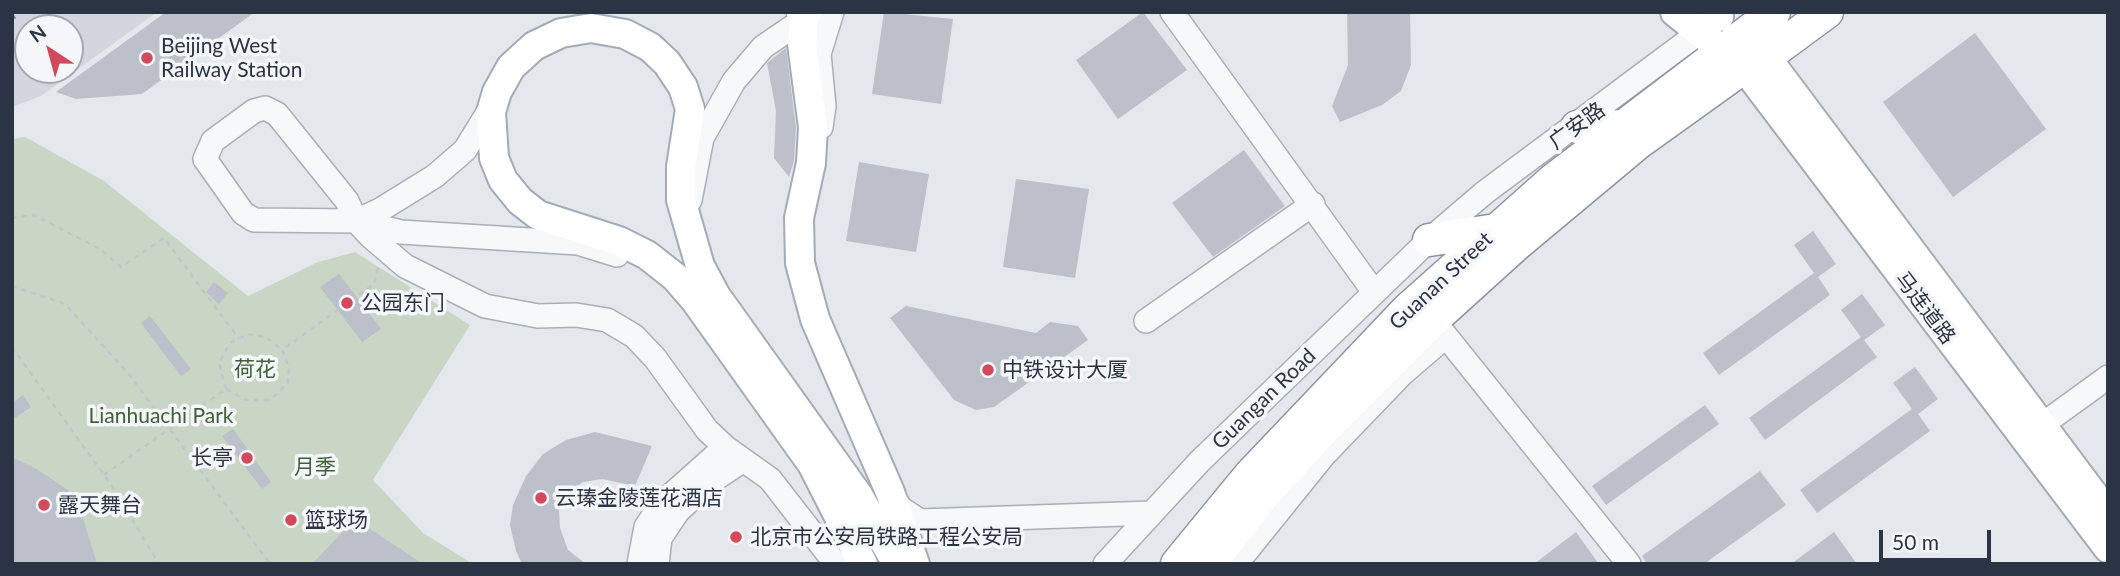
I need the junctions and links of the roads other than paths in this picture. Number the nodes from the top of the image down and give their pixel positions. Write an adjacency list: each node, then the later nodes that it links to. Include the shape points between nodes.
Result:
1 (832, 12): 11 (street, via 819,54 824,106)
2 (1172, 12): 12 (street)
3 (1675, 12): 7 (main road, 马连道路)
4 (1774, 12): 7 (highway)
5 (1827, 12): 7 (highway)
6 (803, 15): 11 (main road, via 802,44 813,127); 15 (street, via 756,55 734,81 702,138 690,198)
7 (1729, 36): 9 (highway, Guanan Street); 10 (street, 广安路); 20 (highway, Guanan Street, via 1600,173); 22 (main road, 马连道路)
8 (494, 101): 13 (street, via 466,150 435,176 380,211); 15 (main road, via 511,67 534,46 561,33 591,28 625,34 650,47 683,87 690,109 681,200); 17 (main road, via 494,158 503,180 520,201 538,215 619,240)
9 (1622, 126): 10 (highway); 14 (highway, Guanan Street)
10 (1577, 127): 16 (street, 广安路, via 1484,193)
11 (811, 163): 24 (main road, via 799,218 800,263 815,318)
12 (1313, 204): 18 (street); 19 (street)
13 (356, 220): 13 (street, via 277,114 265,108 254,111 213,141 205,159 243,213 254,220); 17 (street, via 401,232 578,243); 23 (street, via 405,266 485,306 538,316 607,320 634,336 707,430)
14 (1496, 230): 16 (highway); 35 (highway, Guanan Street, via 1408,310 1298,422)
15 (690, 238): 32 (main road, via 716,296 858,495)
16 (1429, 240): 18 (street, Guangan Road)
17 (675, 277): 31 (main road, via 812,464)
18 (1374, 292): 25 (street, Guangan Road)
19 (1146, 321)
20 (1439, 329): 36 (highway, Guanan Street, via 1320,433); 37 (street, via 1325,455); 38 (street)
21 (2108, 377): 22 (street)
22 (2032, 432): 26 (main road, 马连道路); 27 (main road, 马连道路)
23 (734, 454): 28 (street, via 661,504 646,527); 29 (street, via 678,511 660,538); 30 (street, via 770,479)
24 (890, 492): 25 (street, via 900,508 920,521); 33 (main road)
25 (1152, 513): 34 (street, Guangan Road)
26 (2108, 514)
27 (2108, 548)
28 (639, 564)
29 (657, 564)
30 (836, 564)
31 (863, 564)
32 (897, 564)
33 (915, 564)
34 (1105, 564)
35 (1177, 564)
36 (1209, 564)
37 (1236, 564)
38 (1629, 564)

